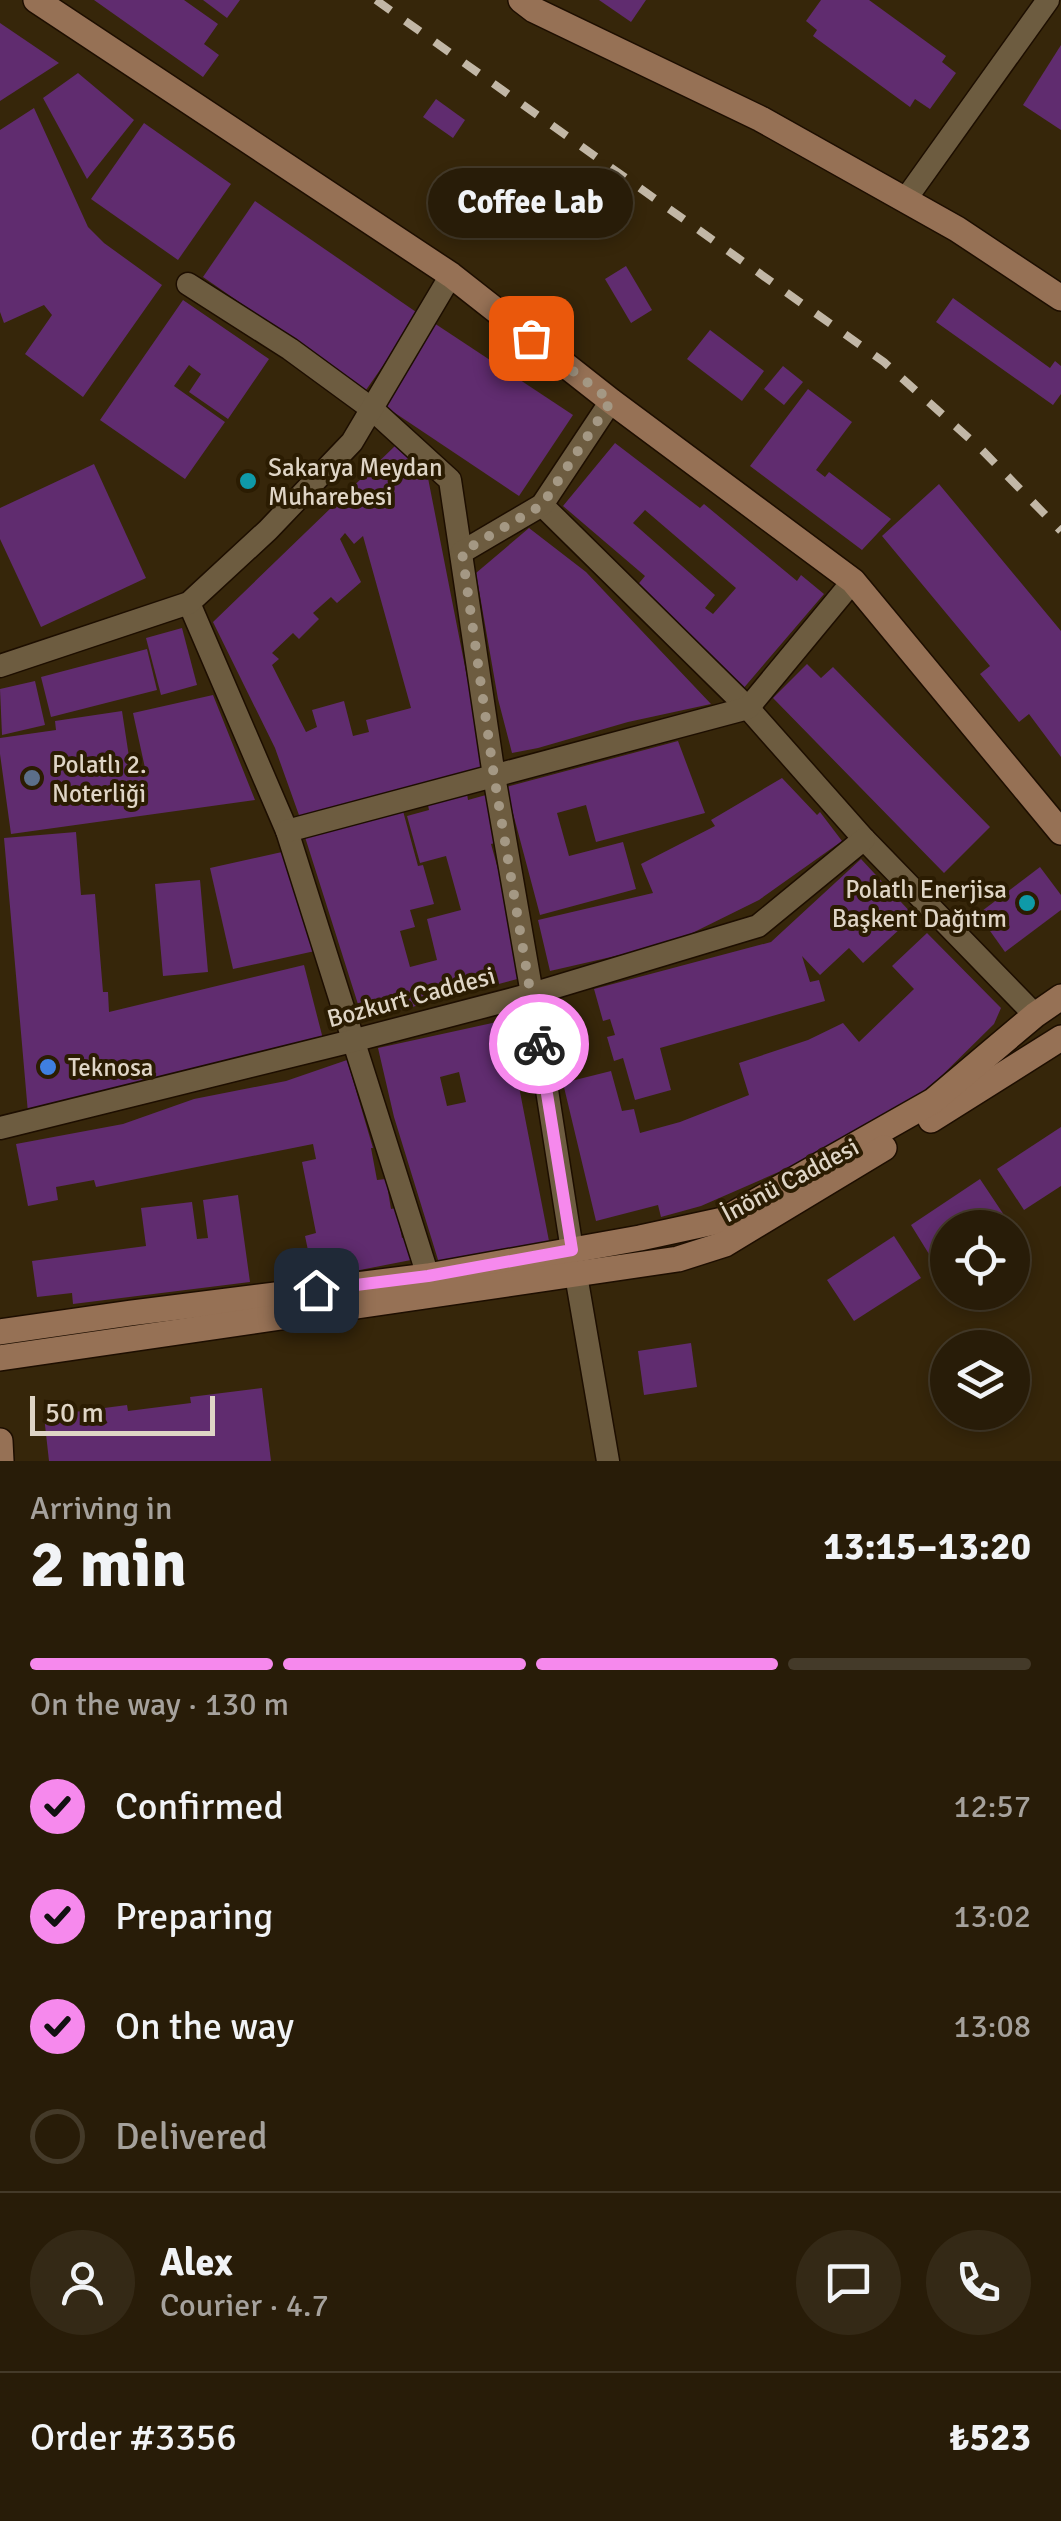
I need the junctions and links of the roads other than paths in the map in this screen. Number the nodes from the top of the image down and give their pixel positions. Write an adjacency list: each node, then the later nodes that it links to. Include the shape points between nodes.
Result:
1 (36, 0): 5 (main road)
2 (1048, 0): 4 (street)
3 (532, 4): 4 (main road, via 762,119)
4 (905, 200): 7 (main road)
5 (450, 275): 8 (main road); 9 (street)
6 (188, 284): 9 (street)
7 (1061, 298)
8 (611, 401): 10 (street); 12 (main road)
9 (372, 409): 11 (street, via 450,480); 13 (street, via 352,442)
10 (542, 505): 11 (street); 15 (street)
11 (462, 552): 16 (street)
12 (853, 582): 15 (street); 18 (main road)
13 (189, 603): 14 (street); 17 (street)
14 (0, 666)
15 (748, 708): 16 (street); 19 (street)
16 (494, 776): 17 (street); 20 (street)
17 (286, 831): 24 (street)
18 (1061, 832)
19 (864, 839): 20 (street, Bozkurt Caddesi, via 758,926); 22 (street)
20 (532, 994): 24 (street, Bozkurt Caddesi); 26 (street)
21 (1061, 997): 22 (main road, İnönü Caddesi)
22 (1034, 1015): 26 (main road, İnönü Caddesi, via 933,1101 724,1220)
23 (1061, 1038): 26 (main road, İnönü Caddesi, via 724,1244 678,1259)
24 (352, 1041): 25 (street, Bozkurt Caddesi); 27 (street)
25 (0, 1128)
26 (574, 1262): 27 (main road, İnönü Caddesi); 29 (main road, İnönü Caddesi); 32 (street)
27 (428, 1276): 28 (main road, İnönü Caddesi)
28 (0, 1332)
29 (0, 1358)
30 (0, 1441): 31 (main road)
31 (2, 1461)
32 (608, 1461)

